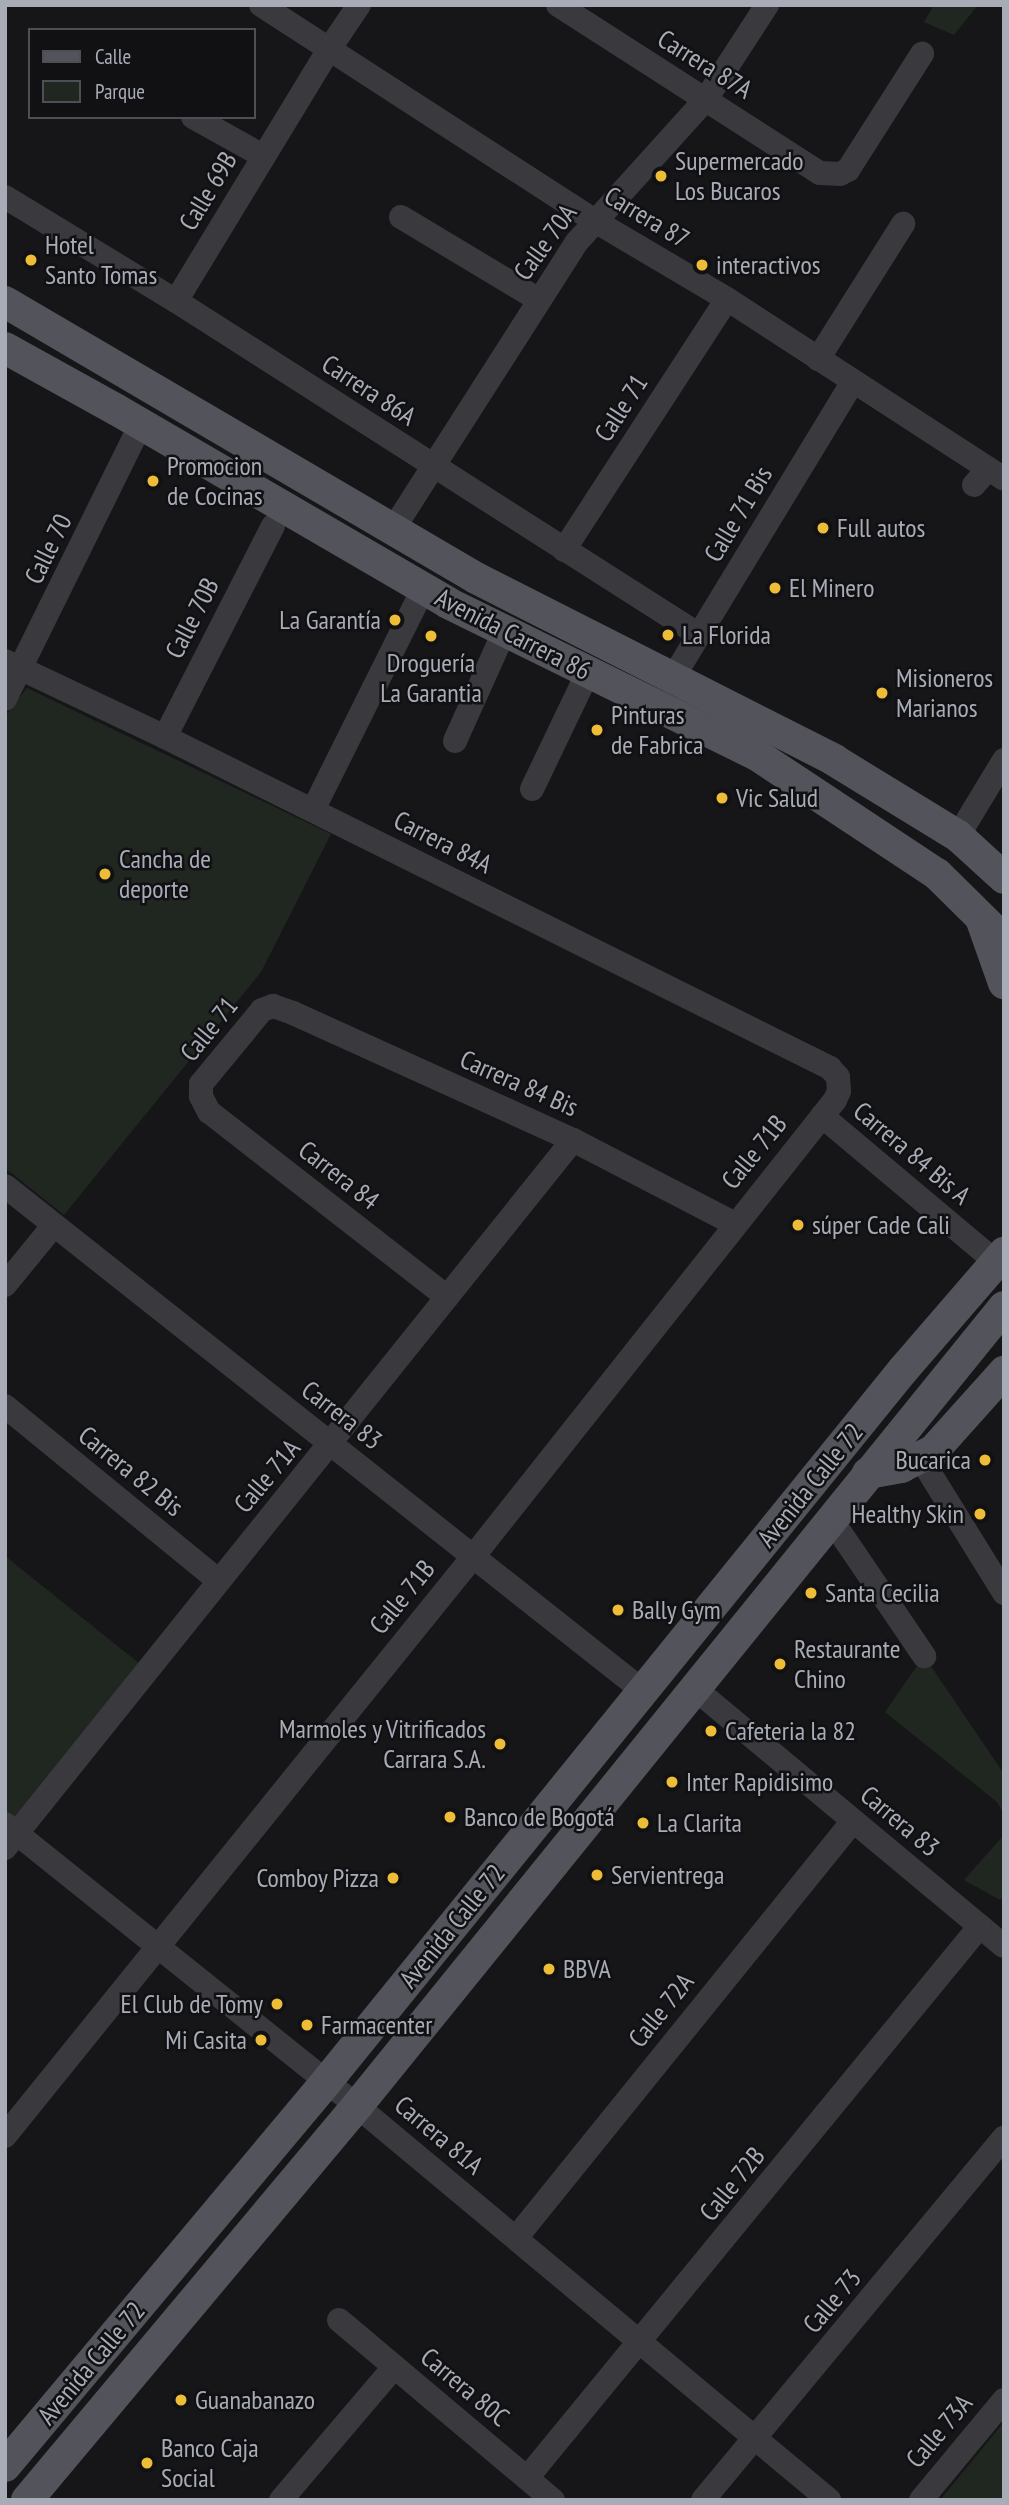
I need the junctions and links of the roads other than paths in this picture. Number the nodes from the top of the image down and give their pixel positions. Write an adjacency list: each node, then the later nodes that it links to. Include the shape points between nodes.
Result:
1 (261, 5): 5 (street, Carrera 87)
2 (359, 5): 5 (street, Calle 69B)
3 (767, 5): 7 (street, Calle 70A)
4 (562, 6): 7 (street, Carrera 87A)
5 (330, 48): 9 (street, Calle 69B); 12 (street, Carrera 87)
6 (922, 54): 7 (street, Carrera 87A, via 848,170 840,174 820,173)
7 (706, 99): 12 (street, Calle 70A)
8 (197, 119): 9 (street)
9 (263, 156): 17 (street, Calle 69B)
10 (5, 197): 17 (street, Carrera 86A)
11 (401, 217): 15 (street)
12 (595, 221): 14 (street, Carrera 87); 15 (street, Calle 70A)
13 (903, 224): 19 (street)
14 (727, 299): 19 (street, Carrera 87); 26 (street, Calle 71)
15 (539, 300): 22 (street, Calle 70A)
16 (5, 302): 25 (main road, Avenida Carrera 86)
17 (176, 302): 22 (street, Carrera 86A)
18 (5, 348): 21 (main road, Avenida Carrera 86)
19 (818, 359): 20 (street, Carrera 87)
20 (853, 382): 23 (street, Carrera 87); 29 (street, Calle 71 Bis)
21 (141, 424): 27 (main road, Avenida Carrera 86); 30 (street, Calle 70)
22 (433, 466): 25 (street, Calle 70A); 26 (street, Carrera 86A)
23 (989, 478)
24 (272, 526): 34 (street, Calle 70B)
25 (392, 531): 32 (main road, Avenida Carrera 86)
26 (565, 550): 29 (street, Carrera 86A)
27 (423, 589): 28 (main road, Avenida Carrera 86); 38 (street)
28 (504, 632): 31 (main road, Avenida Carrera 86); 35 (street)
29 (699, 635): 32 (street, Calle 71 Bis)
30 (14, 664): 33 (street, Calle 70); 34 (street, Carrera 84A)
31 (588, 673): 37 (street); 42 (main road, Avenida Carrera 86, via 757,755 937,874)
32 (674, 677): 39 (main road, Avenida Carrera 86, via 834,760)
33 (5, 699)
34 (165, 737): 38 (street, Carrera 84A)
35 (455, 741)
36 (1004, 760): 39 (street)
37 (532, 789)
38 (313, 810): 46 (street, Carrera 84A, via 830,1068 838,1077)
39 (958, 836): 40 (main road); 41 (main road, Avenida Carrera 86)
40 (1004, 849)
41 (1004, 878)
42 (979, 913): 43 (main road, Avenida Carrera 86); 44 (main road)
43 (1004, 940)
44 (1004, 983)
45 (274, 1006): 47 (street, Calle 71, via 261,1010 201,1084); 49 (street, Carrera 84 Bis)
46 (839, 1090): 48 (street, Calle 71B)
47 (201, 1096): 55 (street, Carrera 84, via 209,1112)
48 (822, 1116): 51 (street, Calle 71B); 53 (street, Carrera 84 Bis A)
49 (573, 1140): 51 (street, Carrera 84 Bis); 55 (street, Calle 71A)
50 (5, 1186): 52 (street, Carrera 83)
51 (735, 1224): 63 (street, Calle 71B)
52 (54, 1225): 54 (street); 59 (street, Carrera 83)
53 (1000, 1258): 68 (main road, Avenida Calle 72, via 903,1370)
54 (5, 1285)
55 (447, 1297): 59 (street, Calle 71A)
56 (1004, 1307): 61 (main road, Avenida Calle 72)
57 (1004, 1372): 60 (main road, via 945,1440)
58 (5, 1406): 64 (street, Carrera 82 Bis)
59 (332, 1444): 63 (street, Carrera 83); 64 (street, Calle 71A)
60 (921, 1459): 61 (main road); 65 (street)
61 (868, 1473): 62 (main road, Avenida Calle 72)
62 (831, 1519): 66 (street); 67 (main road, Avenida Calle 72)
63 (472, 1558): 68 (street, Carrera 83); 73 (street, Calle 71B)
64 (219, 1581): 70 (street, Calle 71A)
65 (1004, 1592)
66 (924, 1656)
67 (694, 1688): 69 (street, Carrera 83); 75 (main road, Avenida Calle 72)
68 (643, 1691): 74 (main road, Avenida Calle 72)
69 (853, 1821): 71 (street, Carrera 83); 78 (street, Calle 72A)
70 (9, 1835): 73 (street, Carrera 81A)
71 (981, 1926): 72 (street, Carrera 83); 80 (street, Calle 72B)
72 (1004, 1946)
73 (157, 1948): 74 (street, Carrera 81A); 76 (street, Calle 71B)
74 (327, 2081): 75 (street, Carrera 81A); 84 (main road, Avenida Calle 72)
75 (357, 2106): 78 (street, Carrera 81A); 86 (main road, Avenida Calle 72)
76 (5, 2136)
77 (1004, 2138): 83 (street, Calle 73)
78 (516, 2238): 80 (street, Carrera 81A)
79 (339, 2320): 81 (street, Carrera 80C)
80 (641, 2343): 83 (street, Carrera 81A); 85 (street, Calle 72B)
81 (394, 2367): 85 (street, Carrera 80C); 87 (street)
82 (1004, 2400): 91 (street, Calle 73A)
83 (755, 2438): 89 (street, Calle 73); 90 (street, Carrera 81A)
84 (5, 2466)
85 (527, 2478): 88 (street, Carrera 80C)
86 (27, 2500)
87 (281, 2500)
88 (553, 2500)
89 (703, 2500)
90 (829, 2500)
91 (921, 2500)

